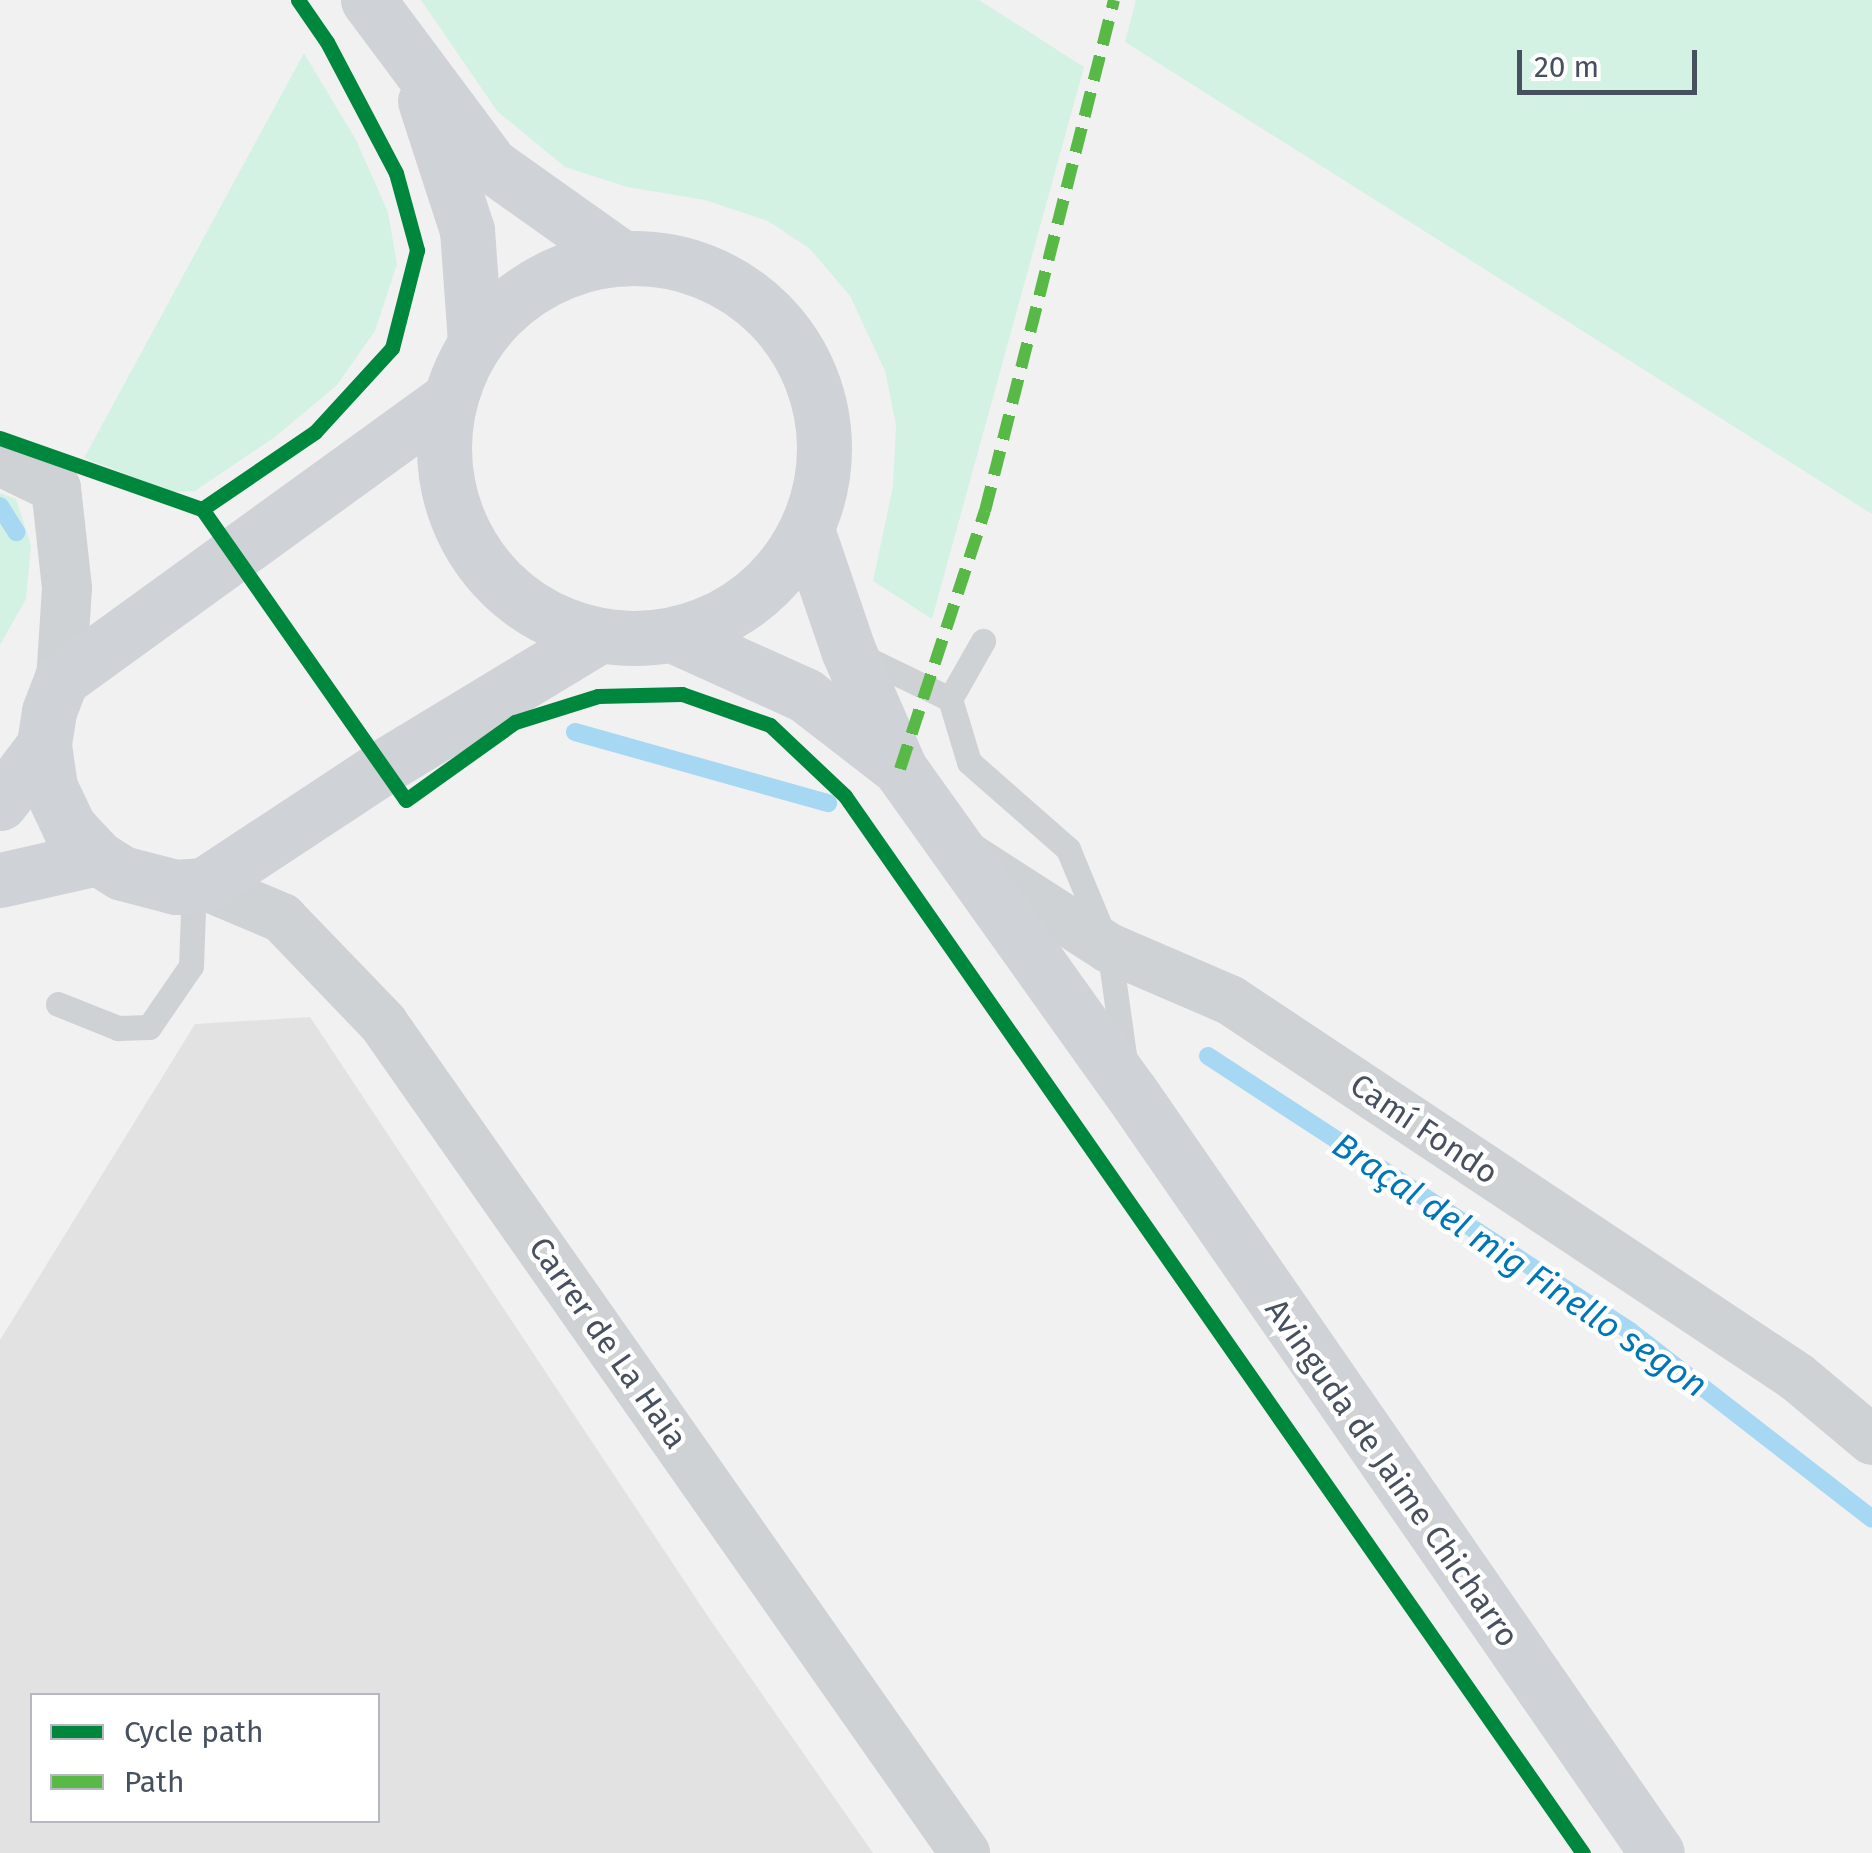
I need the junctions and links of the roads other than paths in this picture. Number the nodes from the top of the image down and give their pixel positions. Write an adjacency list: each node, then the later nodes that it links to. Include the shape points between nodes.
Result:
1 (368, 0): 2 (street)
2 (414, 65): 3 (street, via 491,165); 4 (street, via 467,230)
3 (622, 258): 4 (street, via 539,282); 7 (street, via 666,260 708,272 780,324 820,400 826,444)
4 (475, 342): 5 (street)
5 (450, 398): 8 (street, via 443,442 460,530 517,600); 12 (street)
6 (0, 460): 12 (street, via 56,488 67,588)
7 (807, 530): 9 (street, via 784,568 752,598 714,622); 11 (street)
8 (599, 636): 9 (street); 20 (street)
9 (672, 636): 15 (street, via 804,695)
10 (982, 641): 13 (lane)
11 (848, 650): 13 (lane); 15 (street)
12 (61, 680): 14 (street)
13 (950, 699): 21 (lane, via 970,762 1068,849)
14 (44, 744): 16 (street); 18 (street, via 50,787 69,827)
15 (900, 769): 17 (street, Avinguda de Jaime Chicharro)
16 (0, 803)
17 (957, 850): 21 (street, Camí Fondo); 23 (street, Avinguda de Jaime Chicharro)
18 (98, 858): 19 (street); 20 (street, via 148,882)
19 (0, 880)
20 (199, 886): 22 (lane, via 192,966 149,1027 118,1028); 25 (street, Carrer de La Haia, via 282,918 383,1023)
21 (1109, 948): 23 (lane); 24 (street, Camí Fondo, via 1230,1000 1798,1377)
22 (58, 1004)
23 (1130, 1091): 26 (street, Avinguda de Jaime Chicharro)
24 (1872, 1440)
25 (964, 1853)
26 (1657, 1853)

